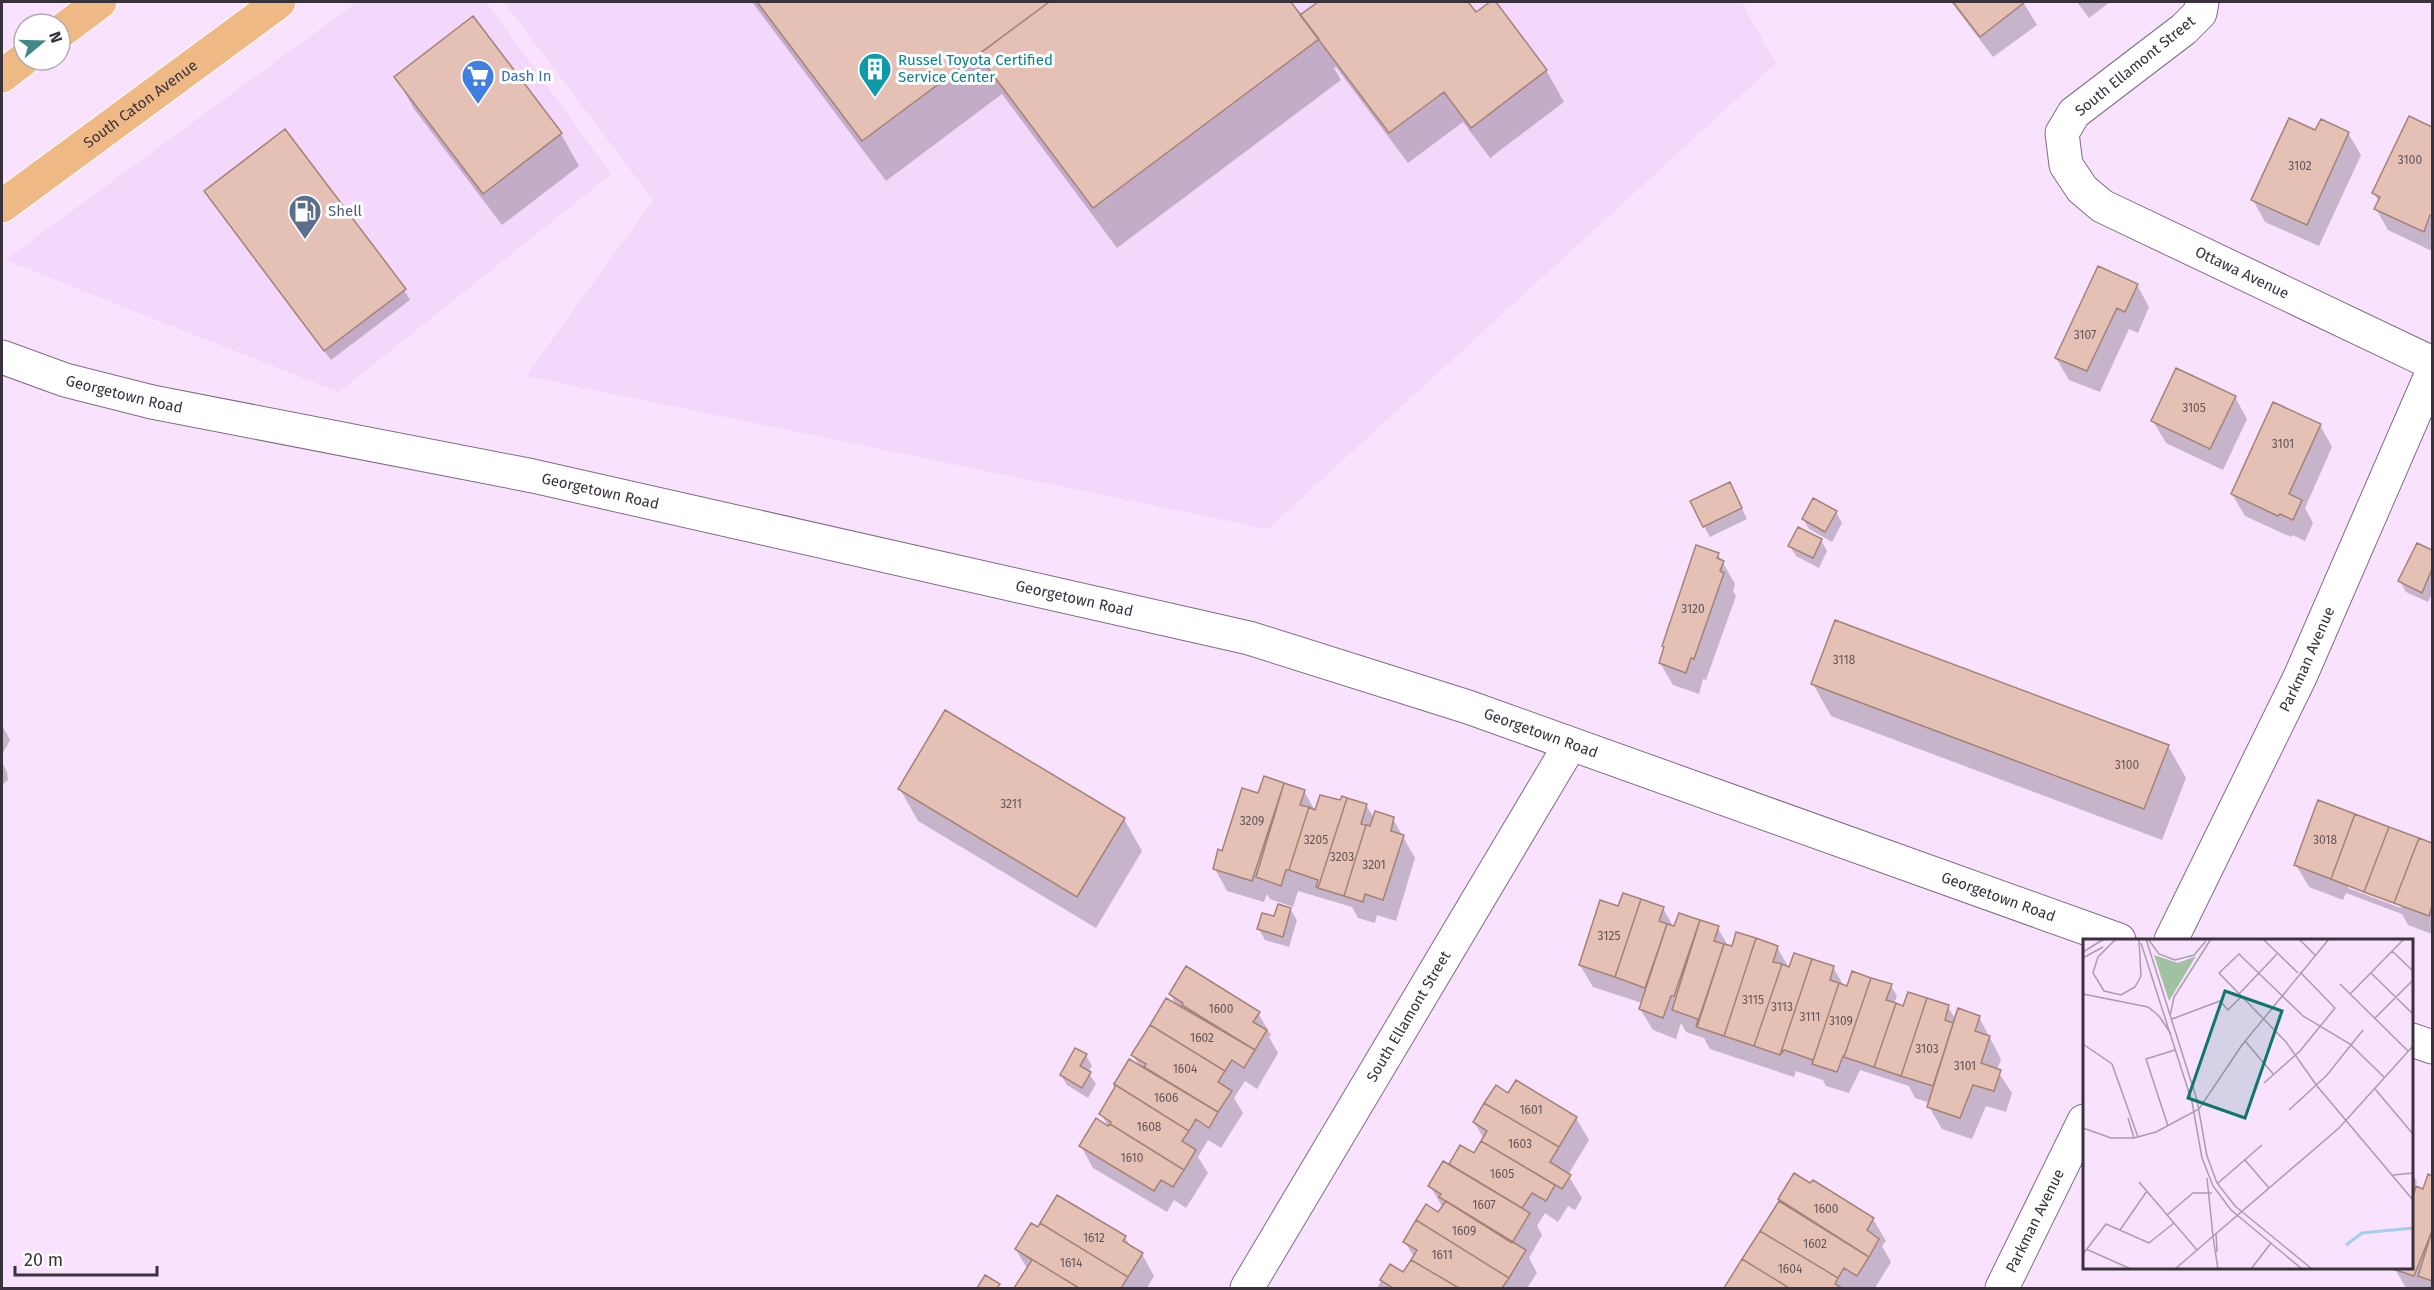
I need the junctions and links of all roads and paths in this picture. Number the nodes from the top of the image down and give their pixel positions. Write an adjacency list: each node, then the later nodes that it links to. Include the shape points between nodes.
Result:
1 (100, 2): 4 (main road)
2 (279, 2): 6 (main road, South Caton Avenue)
3 (2202, 2): 5 (street, South Ellamont Street, via 2200,13 2184,29 2074,113 2062,133)
4 (72, 23)
5 (2067, 165): 8 (street, Ottawa Avenue, via 2082,189 2102,206)
6 (2, 206)
7 (2, 357): 10 (street, Georgetown Road, via 65,380 152,402 533,476 1248,638 1468,707)
8 (2433, 363)
9 (2433, 373): 12 (street, Parkman Avenue, via 2300,677)
10 (1570, 745): 11 (street, Georgetown Road); 16 (street, South Ellamont Street)
11 (2116, 939)
12 (2171, 939)
13 (2413, 1040): 14 (street)
14 (2433, 1047)
15 (2083, 1125): 17 (street, Parkman Avenue)
16 (1247, 1288)
17 (2002, 1288)

